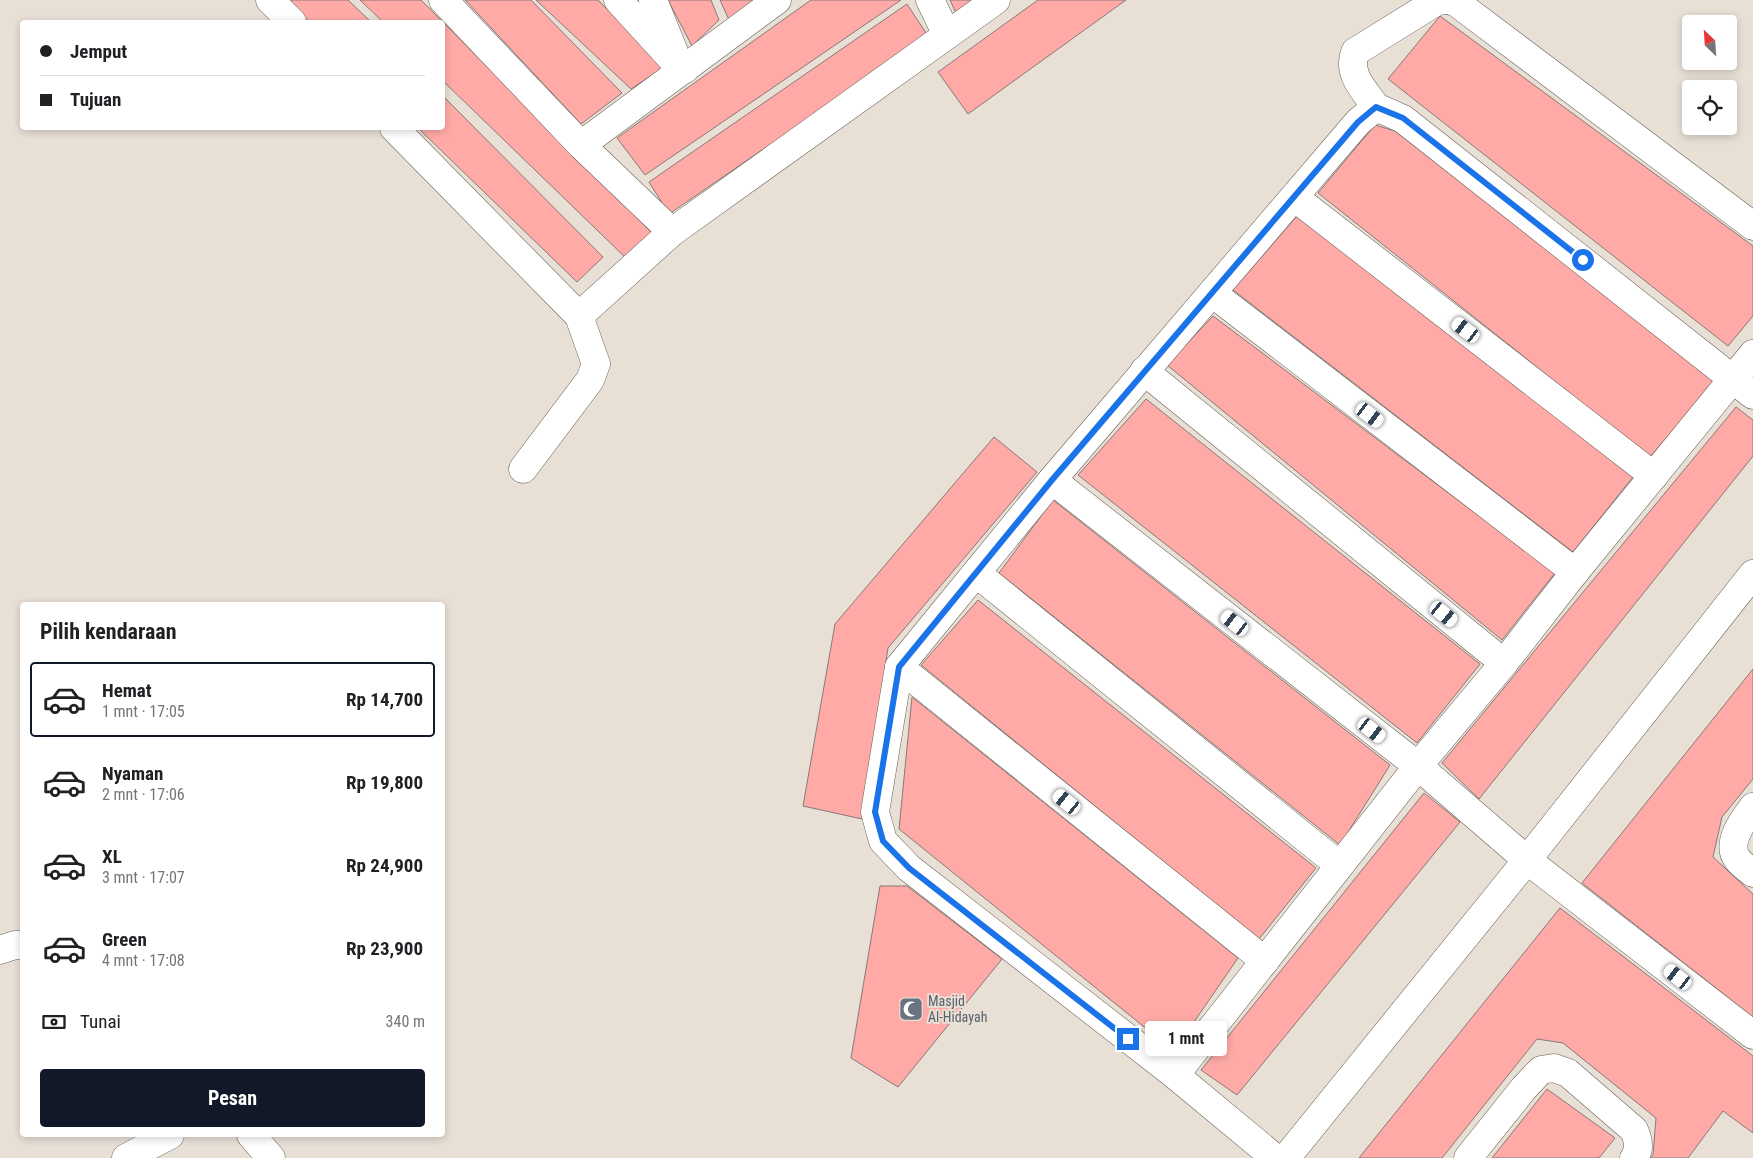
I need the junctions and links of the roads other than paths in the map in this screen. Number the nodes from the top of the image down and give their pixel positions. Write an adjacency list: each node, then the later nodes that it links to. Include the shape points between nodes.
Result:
1 (270, 0): 9 (street)
2 (443, 0): 14 (street)
3 (618, 0): 11 (street)
4 (653, 0): 11 (street)
5 (777, 0): 11 (street)
6 (930, 0): 10 (street)
7 (996, 0): 10 (street)
8 (1447, 0): 12 (street, via 1437,1 1355,52 1354,71); 16 (street, via 1457,3)
9 (290, 20)
10 (947, 35): 17 (street)
11 (683, 69): 14 (street)
12 (1376, 107): 15 (street, via 1358,122); 22 (street, via 1403,118)
13 (396, 130): 19 (street)
14 (582, 145): 17 (street)
15 (1294, 197): 18 (street); 24 (street)
16 (1753, 226)
17 (672, 232): 19 (street)
18 (1212, 294): 21 (street); 26 (street)
19 (579, 316): 23 (street, via 596,364 590,380)
20 (1753, 354): 22 (street)
21 (1144, 371): 25 (street); 29 (street)
22 (1743, 387): 24 (street)
23 (523, 470)
24 (1654, 476): 26 (street)
25 (1052, 480): 27 (street); 31 (street)
26 (1575, 572): 29 (street)
27 (976, 573): 30 (street); 34 (street)
28 (1753, 574): 33 (street)
29 (1504, 663): 31 (street)
30 (899, 667): 38 (street); 40 (street, via 875,812 883,841 909,868)
31 (1418, 766): 33 (street); 34 (street)
32 (1753, 807): 35 (street, via 1733,843 1737,859)
33 (1527, 860): 39 (street); 46 (street)
34 (1339, 865): 38 (street)
35 (1753, 873)
36 (20, 946): 37 (street)
37 (0, 950)
38 (1265, 960): 40 (street)
39 (1753, 1035)
40 (1175, 1075): 45 (street)
41 (166, 1137): 43 (street)
42 (253, 1137): 44 (street)
43 (126, 1158)
44 (271, 1158)
45 (1275, 1158)
46 (1286, 1158)
47 (1468, 1158): 48 (street, via 1541,1070 1554,1068 1568,1073 1634,1130 1639,1140 1638,1154)
48 (1634, 1158)

